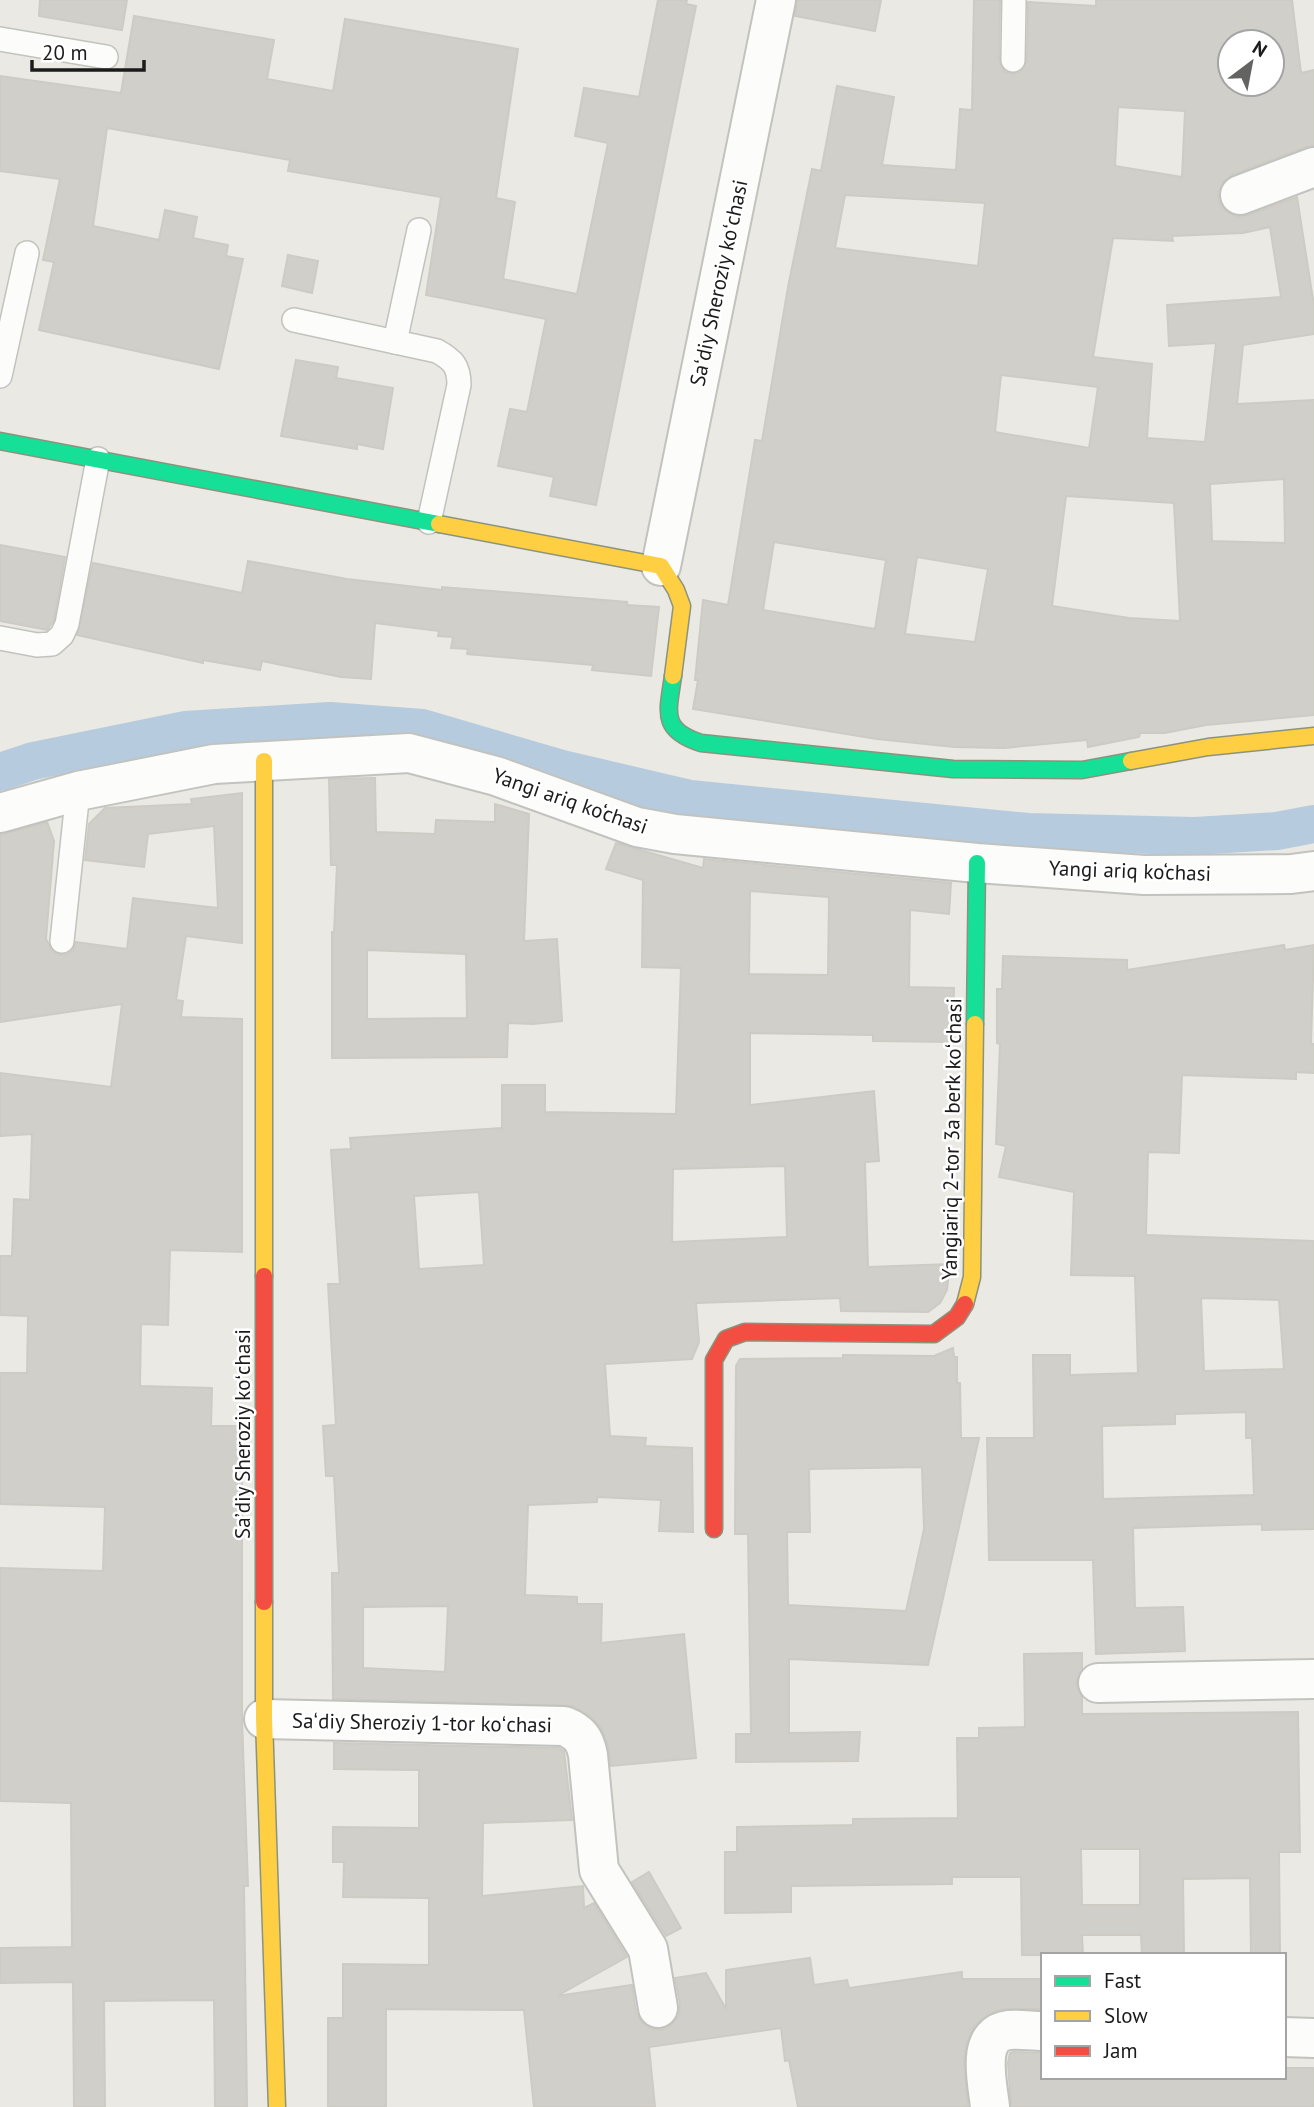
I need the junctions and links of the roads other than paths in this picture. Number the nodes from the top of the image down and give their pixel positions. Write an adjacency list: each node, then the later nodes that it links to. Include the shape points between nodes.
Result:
1 (776, 0): 16 (street, Saʻdiy Sheroziy koʻchasi)
2 (1014, 0): 5 (lane)
3 (0, 39): 4 (lane)
4 (106, 57)
5 (1013, 60)
6 (1314, 167): 7 (street)
7 (1240, 195)
8 (419, 230): 11 (lane)
9 (27, 253): 12 (lane)
10 (294, 320): 11 (lane)
11 (395, 342): 15 (lane, via 437,351 459,371)
12 (0, 376)
13 (0, 441): 14 (street)
14 (98, 459): 15 (street); 17 (lane, via 62,635 52,644 37,645)
15 (429, 522): 16 (street)
16 (661, 566): 18 (street, via 682,606 670,723 682,737 701,743 953,769 1082,770 1208,747)
17 (0, 638)
18 (1314, 736)
19 (264, 761): 20 (street, Yangi ariq ko‘chasi, via 214,764); 22 (street, Yangi ariq ko‘chasi, via 409,753 496,776 637,827); 28 (street, Saʼdiy Sheroziy koʻchasi)
20 (78, 791): 21 (street, Yangi ariq ko‘chasi); 24 (lane)
21 (0, 813)
22 (977, 863): 23 (street, Yangi ariq ko‘chasi, via 1144,875); 25 (street, Yangiariq 2-tor 3a berk koʻchasi, via 972,1277 968,1300 952,1324 934,1334 745,1332 726,1339 714,1360)
23 (1314, 871)
24 (62, 942)
25 (714, 1529)
26 (1314, 1679): 27 (street)
27 (1098, 1682)
28 (264, 1720): 29 (street, Saʻdiy Sheroziy 1-tor koʻchasi, via 564,1726 576,1731 586,1742 599,1870 648,1949); 33 (street, Saʼdiy Sheroziy koʻchasi)
29 (658, 2008)
30 (1041, 2031): 34 (street, via 1006,2030 994,2036 985,2060)
31 (1286, 2037): 32 (street)
32 (1314, 2038)
33 (277, 2107)
34 (990, 2107)

